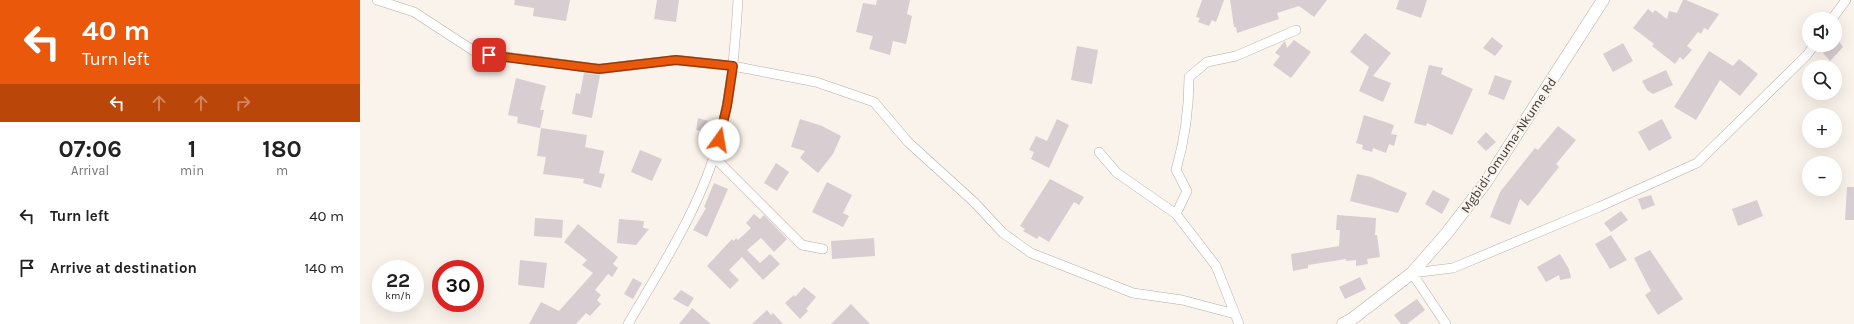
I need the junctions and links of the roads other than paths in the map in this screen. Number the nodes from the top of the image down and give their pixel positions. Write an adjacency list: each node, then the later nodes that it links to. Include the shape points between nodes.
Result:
1 (377, 0): 8 (street, via 414,12 476,53 599,69 676,60)
2 (738, 0): 8 (street)
3 (1603, 0): 13 (street, Mgbidi-Omuma-Nkume Rd, via 1486,182)
4 (1846, 0): 5 (street)
5 (1837, 12)
6 (1296, 30): 11 (street, via 1236,56 1207,62 1189,77 1184,141 1176,170 1187,191)
7 (1809, 52): 13 (street, via 1697,163 1453,268)
8 (733, 66): 10 (street, via 727,106); 14 (street, via 816,82 874,102 908,142 974,202 1003,233 1031,253 1133,293 1182,300)
9 (1099, 152): 11 (street, via 1117,173)
10 (713, 156): 12 (street, via 802,245); 15 (street, via 698,196 665,263)
11 (1176, 214): 14 (street, via 1216,266)
12 (823, 249)
13 (1412, 273): 17 (street, Mgbidi-Omuma-Nkume Rd); 18 (street)
14 (1236, 314): 16 (street)
15 (628, 324)
16 (1239, 324)
17 (1343, 324)
18 (1446, 324)

